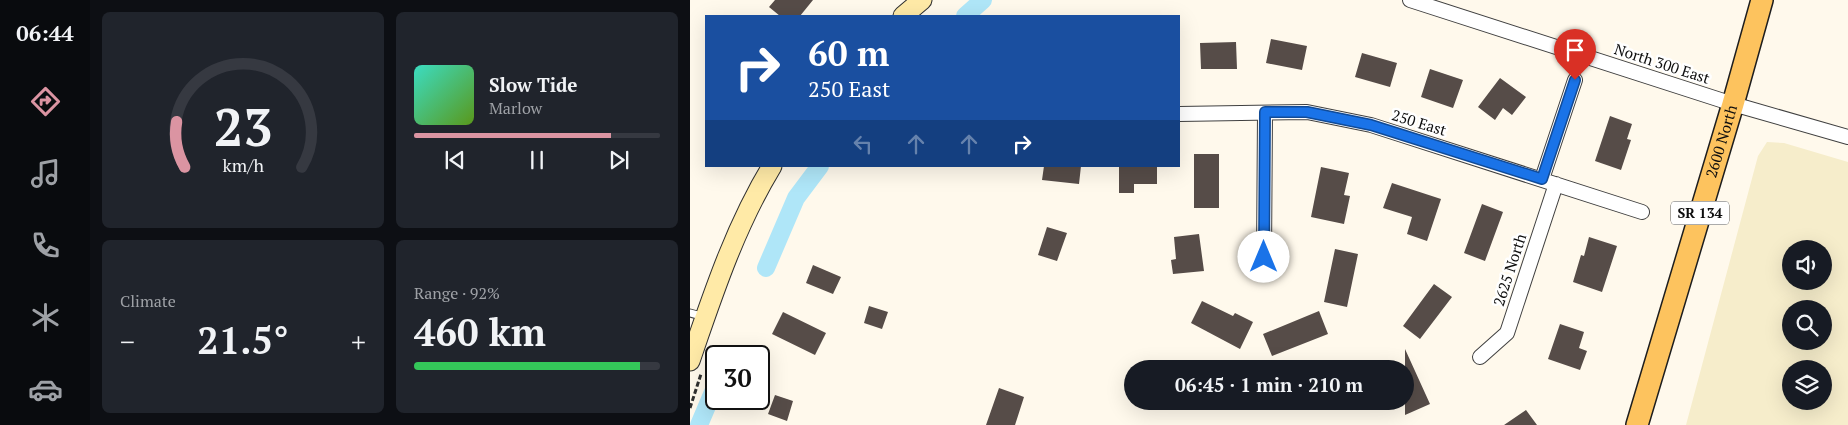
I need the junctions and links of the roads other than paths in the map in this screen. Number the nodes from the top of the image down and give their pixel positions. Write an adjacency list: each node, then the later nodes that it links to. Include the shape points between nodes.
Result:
1 (922, 0): 5 (street)
2 (1410, 0): 4 (street, North 300 East)
3 (1762, 0): 7 (main road, 2600 North / SR 134)
4 (1432, 3): 7 (street, North 300 East)
5 (906, 15)
6 (1575, 80): 12 (street)
7 (1733, 104): 10 (street, North 300 East); 19 (main road, 2600 North / SR 134)
8 (1265, 112): 9 (street, 250 East); 12 (street, 250 East, via 1307,112 1371,125); 15 (street)
9 (1180, 114)
10 (1848, 137)
11 (771, 167): 16 (street)
12 (1542, 179): 13 (street, 250 East)
13 (1556, 184): 14 (street, 250 East); 17 (street, 2625 North, via 1507,332)
14 (1642, 212)
15 (1264, 257)
16 (697, 315): 18 (street)
17 (1480, 357)
18 (690, 361)
19 (1637, 425)

